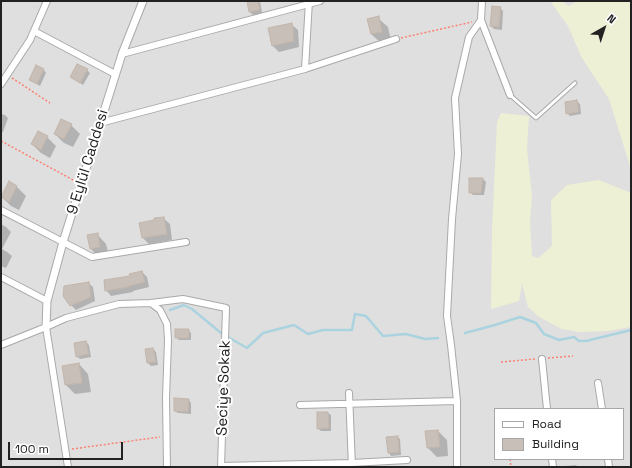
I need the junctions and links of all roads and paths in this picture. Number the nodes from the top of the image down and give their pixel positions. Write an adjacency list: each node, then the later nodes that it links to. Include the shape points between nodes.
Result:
1 (47, 1): 7 (street)
2 (143, 1): 9 (street, 9 Eylül Caddesi)
3 (320, 1): 5 (street)
4 (482, 1): 6 (street)
5 (309, 3): 9 (street); 10 (street)
6 (482, 20): 8 (path); 16 (street); 32 (street, via 469,37 455,98 458,154 447,316)
7 (34, 30): 12 (street); 13 (street)
8 (396, 39): 10 (street)
9 (122, 54): 13 (street, 9 Eylül Caddesi)
10 (305, 69): 18 (street)
11 (1, 70): 12 (street)
12 (7, 74): 15 (street); 17 (path)
13 (115, 74): 18 (street, 9 Eylül Caddesi)
14 (575, 83): 16 (lane, via 536,118)
15 (1, 84)
16 (510, 95)
17 (50, 103)
18 (100, 123): 20 (street, 9 Eylül Caddesi)
19 (1, 141): 20 (path)
20 (81, 184): 22 (street, 9 Eylül Caddesi)
21 (1, 210): 22 (street)
22 (63, 242): 23 (street, via 92,256); 25 (street, 9 Eylül Caddesi)
23 (186, 242)
24 (1, 277): 25 (street)
25 (48, 301): 27 (street, 9 Eylül Caddesi)
26 (151, 303): 27 (street, via 119,304 66,318); 41 (street, Seciye Sokak, via 182,299 226,308); 43 (street, via 160,310 167,324)
27 (46, 327): 28 (street); 38 (street)
28 (3, 343)
29 (542, 359): 35 (street)
30 (598, 383): 36 (street)
31 (349, 393): 33 (street)
32 (457, 401): 33 (street); 44 (street)
33 (349, 404): 34 (street); 40 (street)
34 (300, 405)
35 (547, 408)
36 (602, 408)
37 (166, 436): 38 (path)
38 (65, 450): 42 (street)
39 (407, 460): 40 (street)
40 (352, 465): 41 (street)
41 (221, 466)
42 (68, 467)
43 (167, 467)
44 (457, 467)

